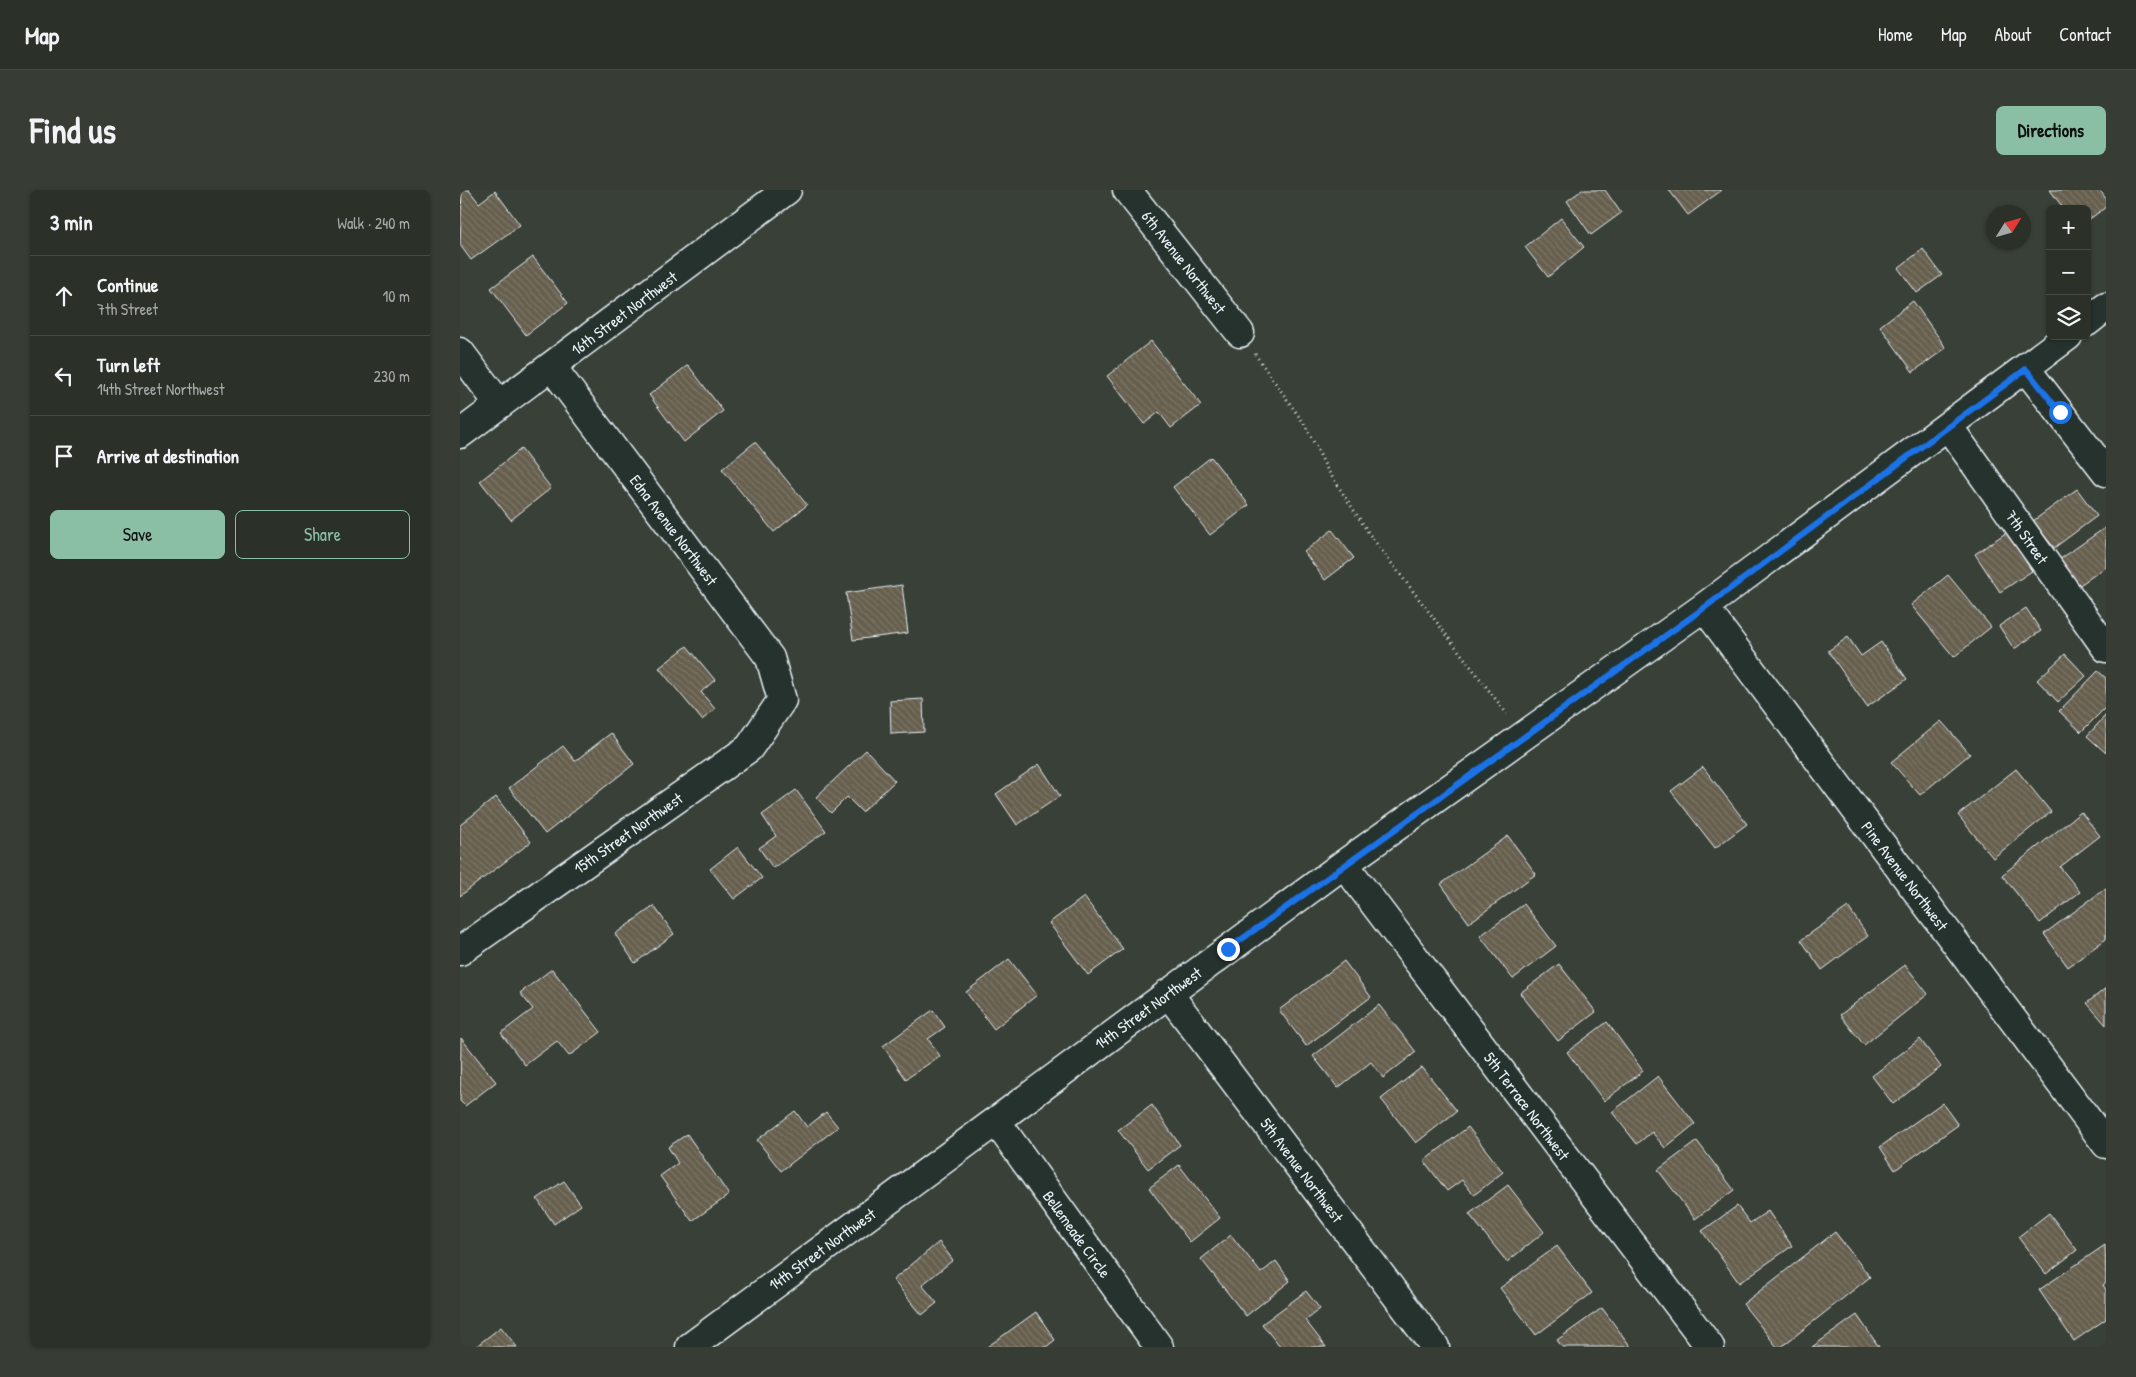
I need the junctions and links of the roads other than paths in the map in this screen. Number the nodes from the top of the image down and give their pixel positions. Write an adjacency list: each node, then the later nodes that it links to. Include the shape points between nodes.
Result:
1 (788, 190): 8 (street, 16th Street Northwest)
2 (1127, 190): 5 (street, 6th Avenue Northwest)
3 (2106, 307): 4 (street)
4 (2091, 319)
5 (1240, 333)
6 (2063, 340): 9 (street, 14th Street Northwest)
7 (460, 352): 10 (street)
8 (552, 367): 10 (street, 16th Street Northwest); 16 (street, Edna Avenue Northwest, via 770,658)
9 (2026, 369): 11 (street, 14th Street Northwest); 13 (street)
10 (499, 404): 12 (street, 16th Street Northwest)
11 (1948, 426): 14 (street, 14th Street Northwest); 15 (street, 7th Street)
12 (460, 434)
13 (2106, 472)
14 (1704, 608): 17 (street, 14th Street Northwest); 21 (street, Pine Avenue Northwest)
15 (2106, 648)
16 (782, 700): 18 (street, 15th Street Northwest, via 749,748)
17 (1344, 864): 19 (street, 14th Street Northwest); 25 (street, 5th Terrace Northwest)
18 (460, 951)
19 (1168, 993): 20 (street, 14th Street Northwest); 24 (street, 5th Avenue Northwest)
20 (996, 1121): 22 (street, 14th Street Northwest); 23 (street, Bellemeade Circle)
21 (2106, 1144)
22 (690, 1347)
23 (1159, 1347)
24 (1435, 1347)
25 (1710, 1347)

